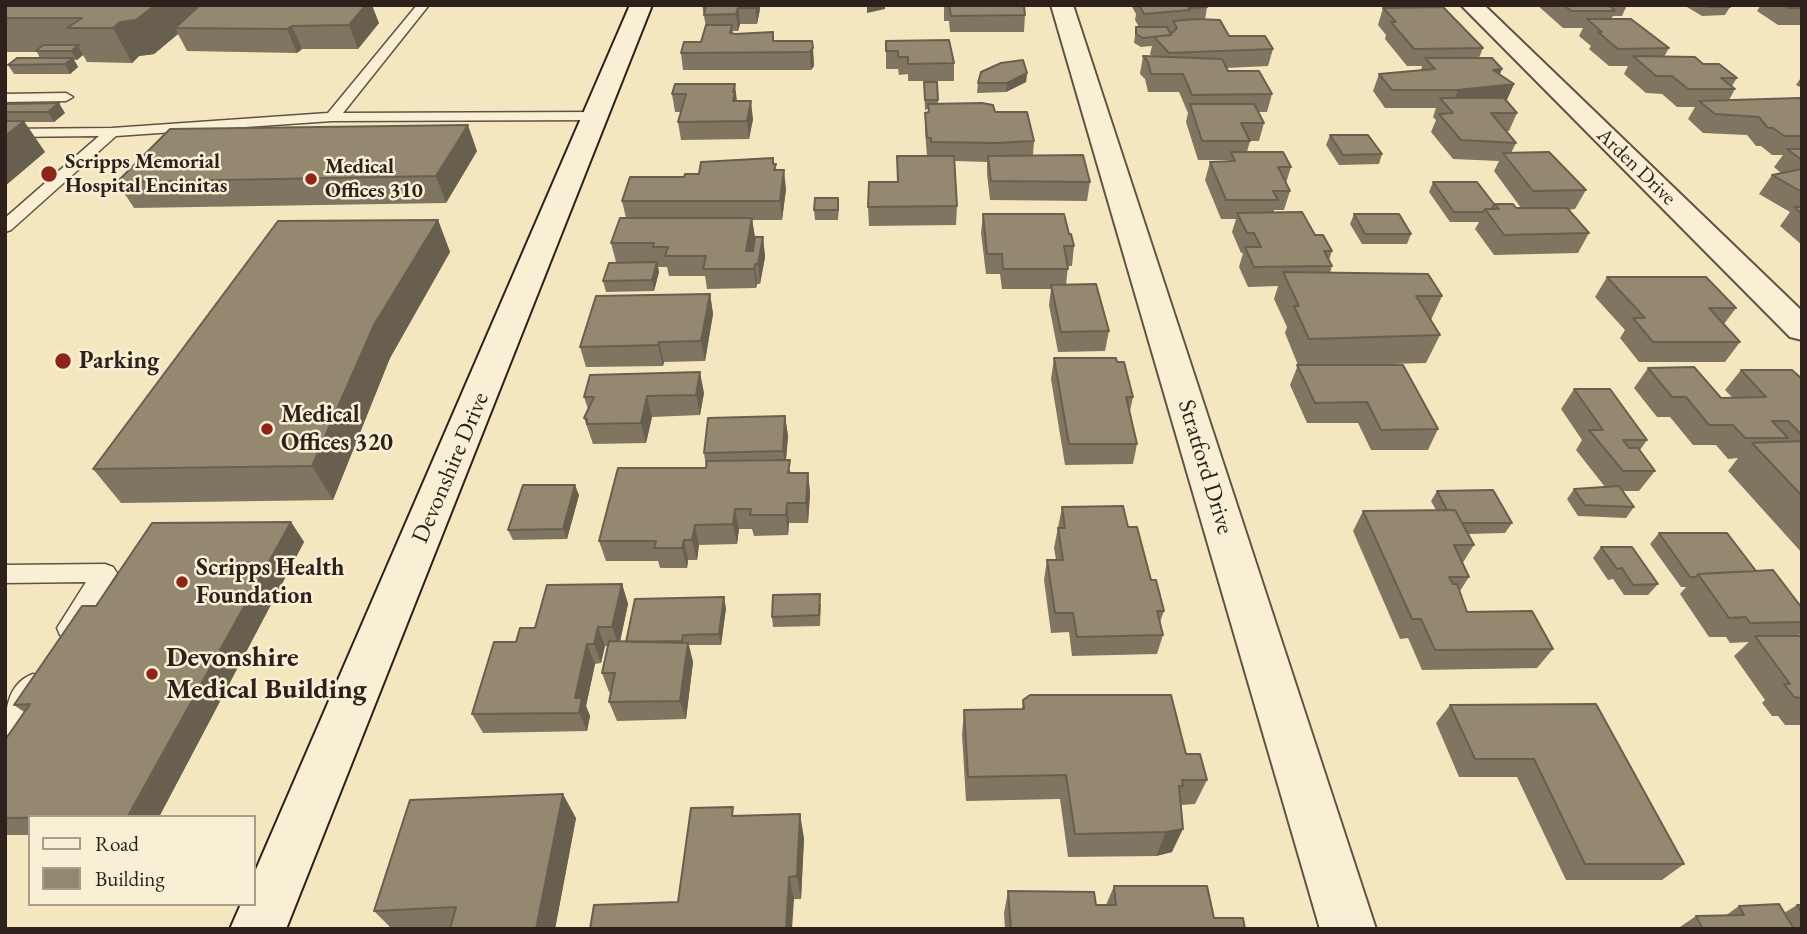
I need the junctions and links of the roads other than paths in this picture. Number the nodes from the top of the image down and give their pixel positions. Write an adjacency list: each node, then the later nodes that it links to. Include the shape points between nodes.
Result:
1 (423, 5): 8 (lane)
2 (641, 5): 7 (street, Devonshire Drive)
3 (1062, 5): 16 (street, Stratford Drive)
4 (1471, 5): 12 (street, Arden Drive)
5 (66, 97): 6 (lane)
6 (5, 98)
7 (597, 116): 8 (lane); 15 (street, Devonshire Drive)
8 (331, 117): 9 (lane)
9 (112, 132): 10 (lane); 11 (lane)
10 (5, 133)
11 (5, 227)
12 (1802, 330)
13 (5, 574): 14 (lane, via 105,573)
14 (5, 726)
15 (258, 929)
16 (1349, 929)

